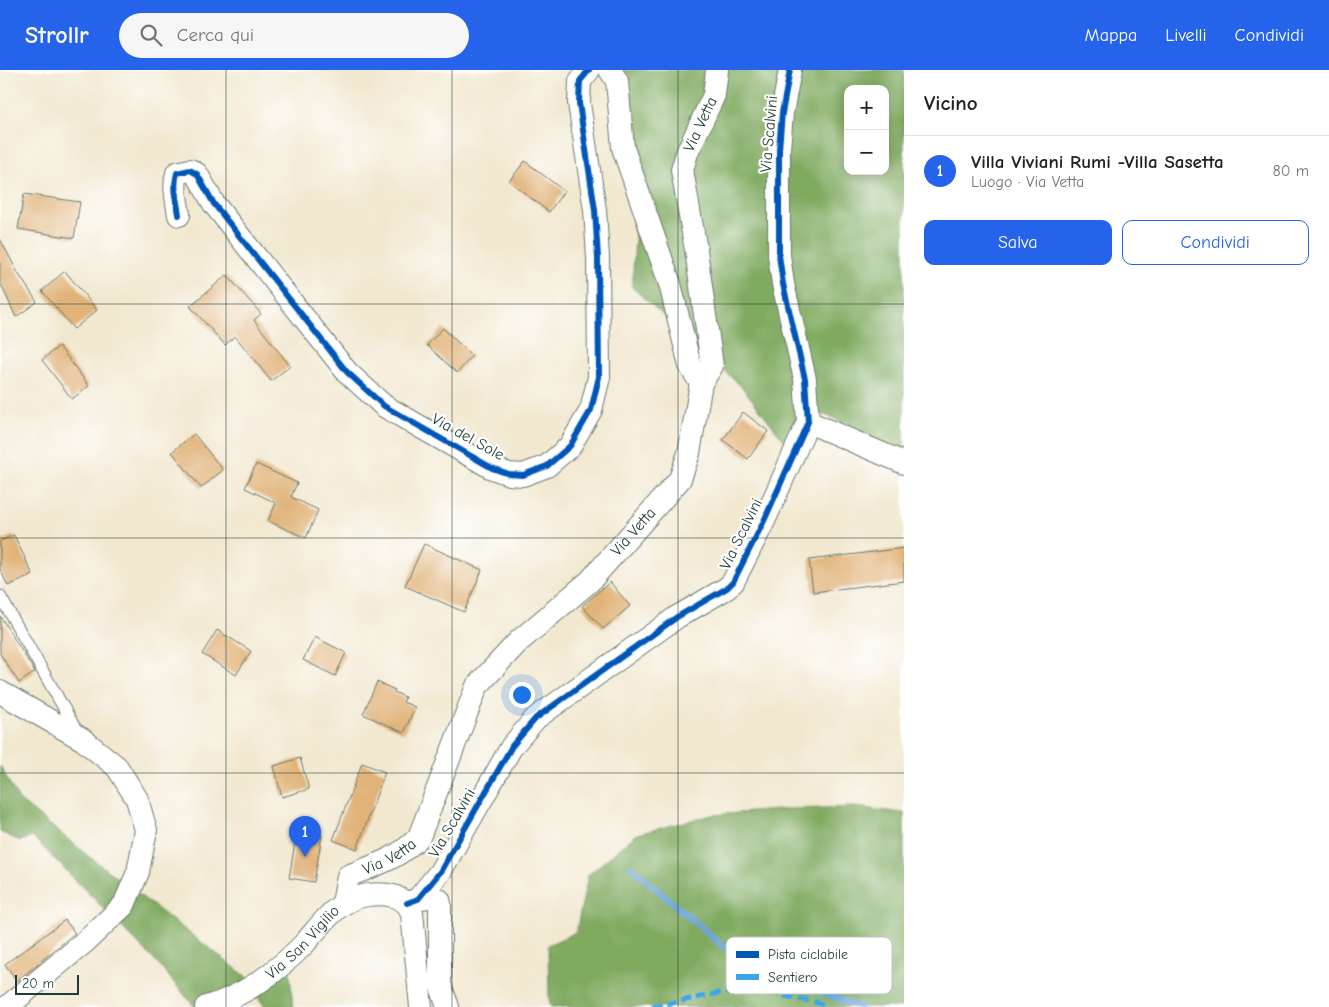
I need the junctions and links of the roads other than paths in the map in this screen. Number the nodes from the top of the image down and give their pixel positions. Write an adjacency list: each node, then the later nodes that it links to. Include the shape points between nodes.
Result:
1 (589, 70): 5 (street, Via del Sole, via 580,82 579,103 595,210 600,377 591,410 570,446 547,466 523,476 484,464 384,406 353,378 214,204 197,174 190,170 177,173 175,179)
2 (610, 70): 6 (street, via 617,81 623,148 670,284 690,366)
3 (717, 70): 6 (street, Via Vetta, via 714,95 682,170 712,366)
4 (790, 70): 7 (street, Via Scalvini, via 779,149 779,255 806,379)
5 (179, 215)
6 (702, 382): 13 (street, Via Vetta, via 689,453 680,480 590,581 518,642 477,686 418,837 397,856 348,876)
7 (808, 422): 8 (street); 12 (street, Via Scalvini, via 733,582 536,718 512,746 440,872)
8 (904, 463)
9 (0, 596): 11 (lane)
10 (0, 692): 11 (street)
11 (82, 739): 14 (street, via 117,766 137,799 146,830 138,872 124,905)
12 (412, 901): 13 (street, via 380,894); 16 (street); 17 (street, via 432,896 439,900 440,984)
13 (343, 904): 15 (street, Via San Vigilio, via 280,965 224,1002)
14 (7, 1007)
15 (206, 1007)
16 (421, 1007)
17 (448, 1007)

